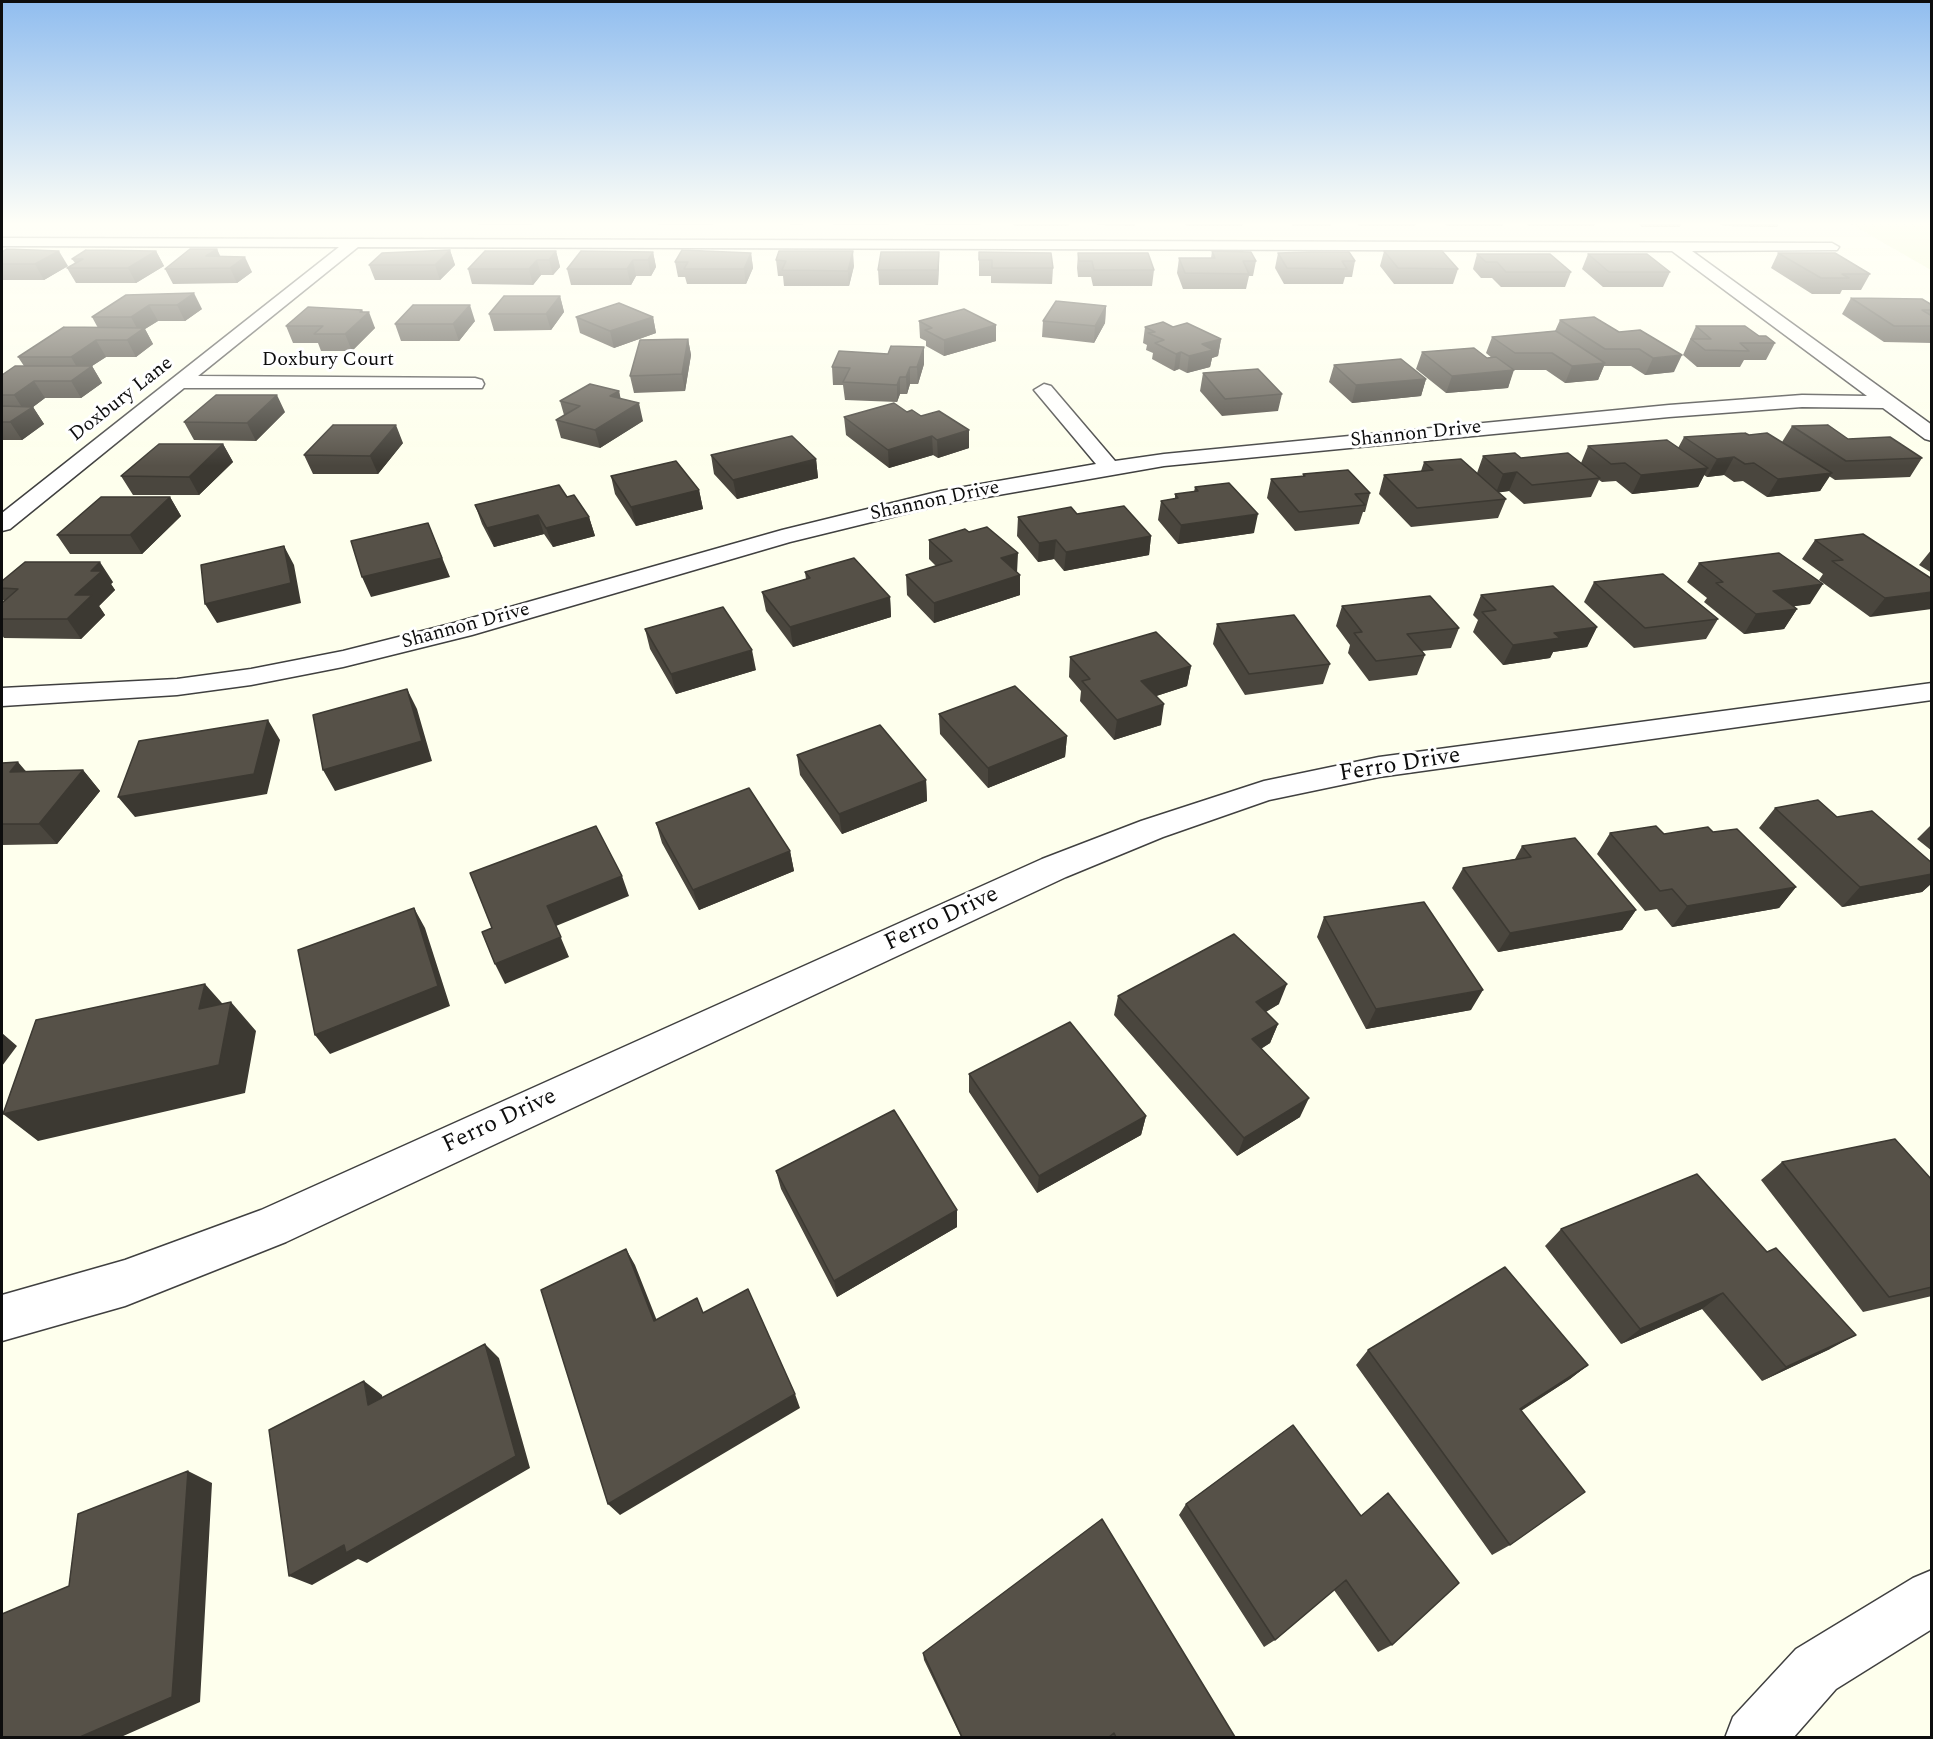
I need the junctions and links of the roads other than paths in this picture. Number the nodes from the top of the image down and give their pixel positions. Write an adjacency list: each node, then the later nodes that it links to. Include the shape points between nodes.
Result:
1 (278, 304): 3 (street, Doxbury Lane)
2 (1754, 304): 6 (street)
3 (181, 382): 4 (street, Doxbury Court); 9 (street, Doxbury Lane)
4 (475, 384)
5 (1044, 390): 8 (street)
6 (1886, 402): 7 (street); 8 (street, Shannon Drive, via 1802,401 1669,411)
7 (1932, 435)
8 (1110, 468): 11 (street, Shannon Drive, via 941,498 782,537 463,629 343,659 177,687)
9 (2, 524)
10 (1932, 691): 12 (street, Ferro Drive, via 1379,767 1264,791 1054,868 271,1227 125,1283)
11 (2, 697)
12 (2, 1318)
13 (1932, 1597): 14 (street, via 1816,1669)
14 (1754, 1737)

